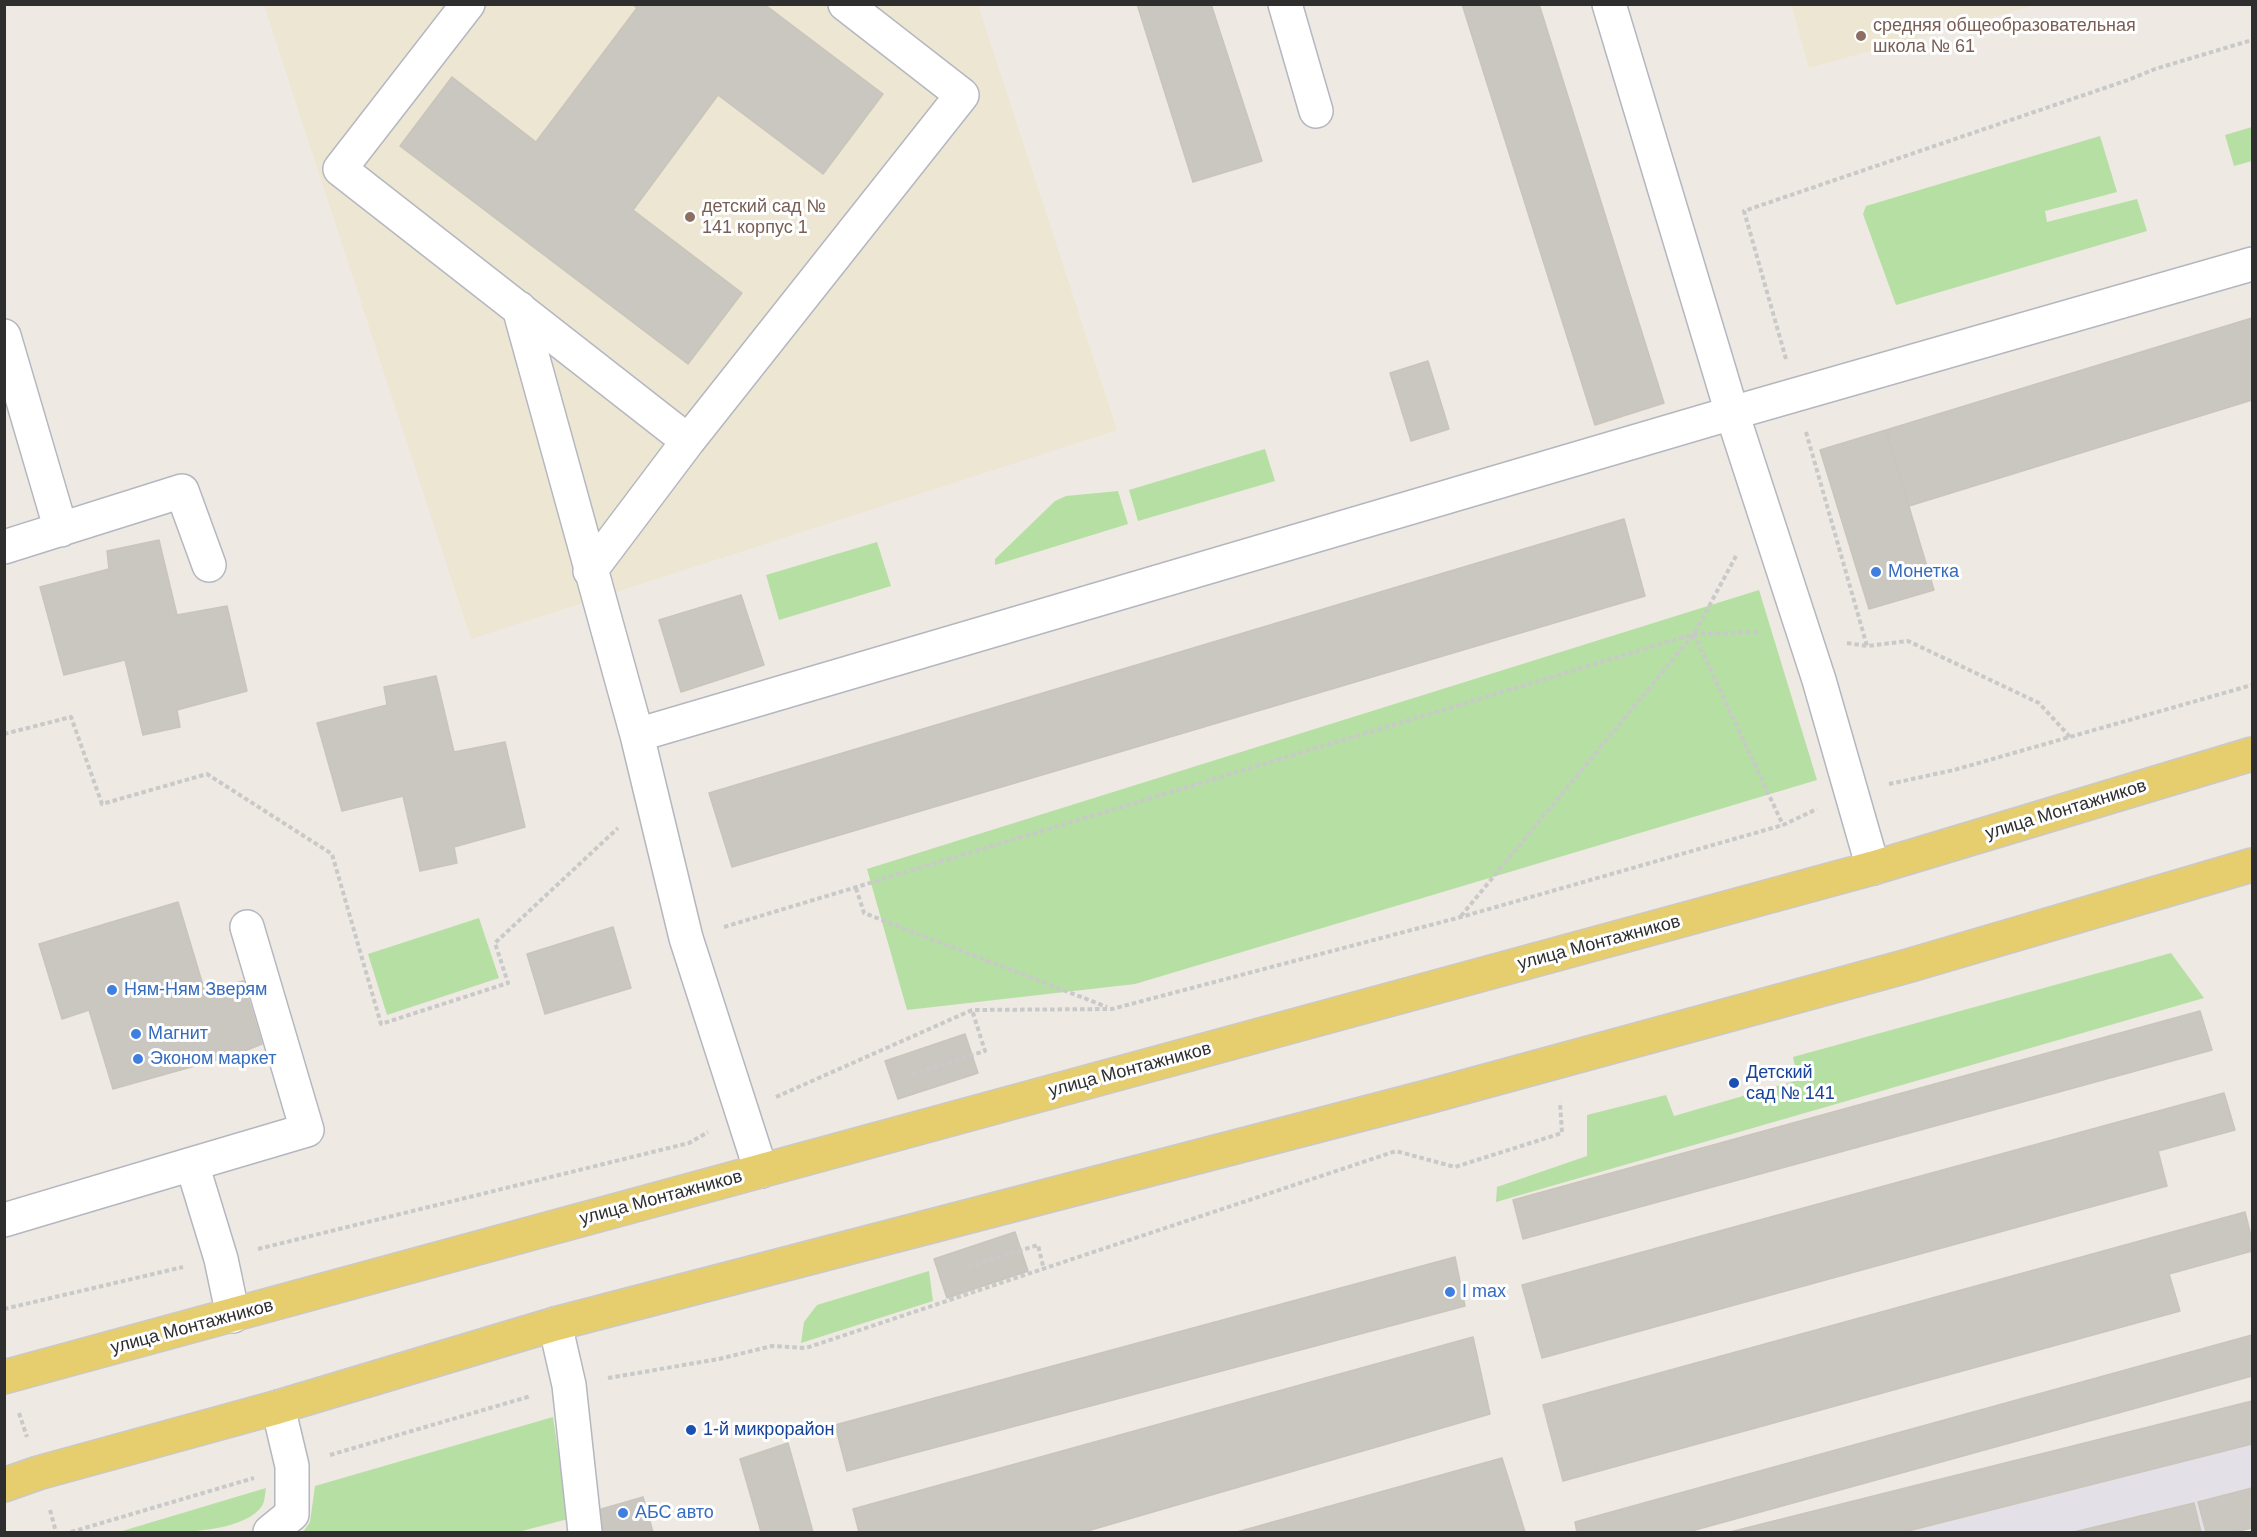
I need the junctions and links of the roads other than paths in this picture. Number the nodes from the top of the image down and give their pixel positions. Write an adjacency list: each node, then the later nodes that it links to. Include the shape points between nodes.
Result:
1 (468, 4): 7 (lane, via 340,169)
2 (845, 4): 10 (lane, via 962,95)
3 (1285, 4): 5 (lane)
4 (1609, 4): 9 (lane)
5 (1316, 111)
6 (2253, 264): 9 (lane)
7 (519, 308): 10 (lane); 14 (lane)
8 (4, 336): 11 (lane)
9 (1732, 412): 15 (lane); 18 (lane, via 1806,638)
10 (688, 441): 14 (lane)
11 (61, 530): 12 (lane); 13 (lane, via 182,490)
12 (4, 547)
13 (209, 565)
14 (590, 571): 15 (lane)
15 (637, 735): 21 (lane, via 686,938)
16 (2253, 754): 18 (main road, улица Монтажников)
17 (2253, 865): 24 (main road, via 1904,967 1431,1096)
18 (1873, 868): 21 (main road, улица Монтажников)
19 (247, 927): 20 (lane, via 307,1130)
20 (192, 1164): 22 (lane); 23 (lane, via 221,1258)
21 (761, 1171): 23 (main road, улица Монтажников)
22 (4, 1220)
23 (233, 1316): 25 (main road, улица Монтажников)
24 (555, 1324): 26 (main road); 29 (lane, via 569,1385)
25 (4, 1377)
26 (279, 1407): 27 (main road); 28 (lane, via 292,1466 292,1514)
27 (4, 1485)
28 (270, 1533)
29 (585, 1533)

